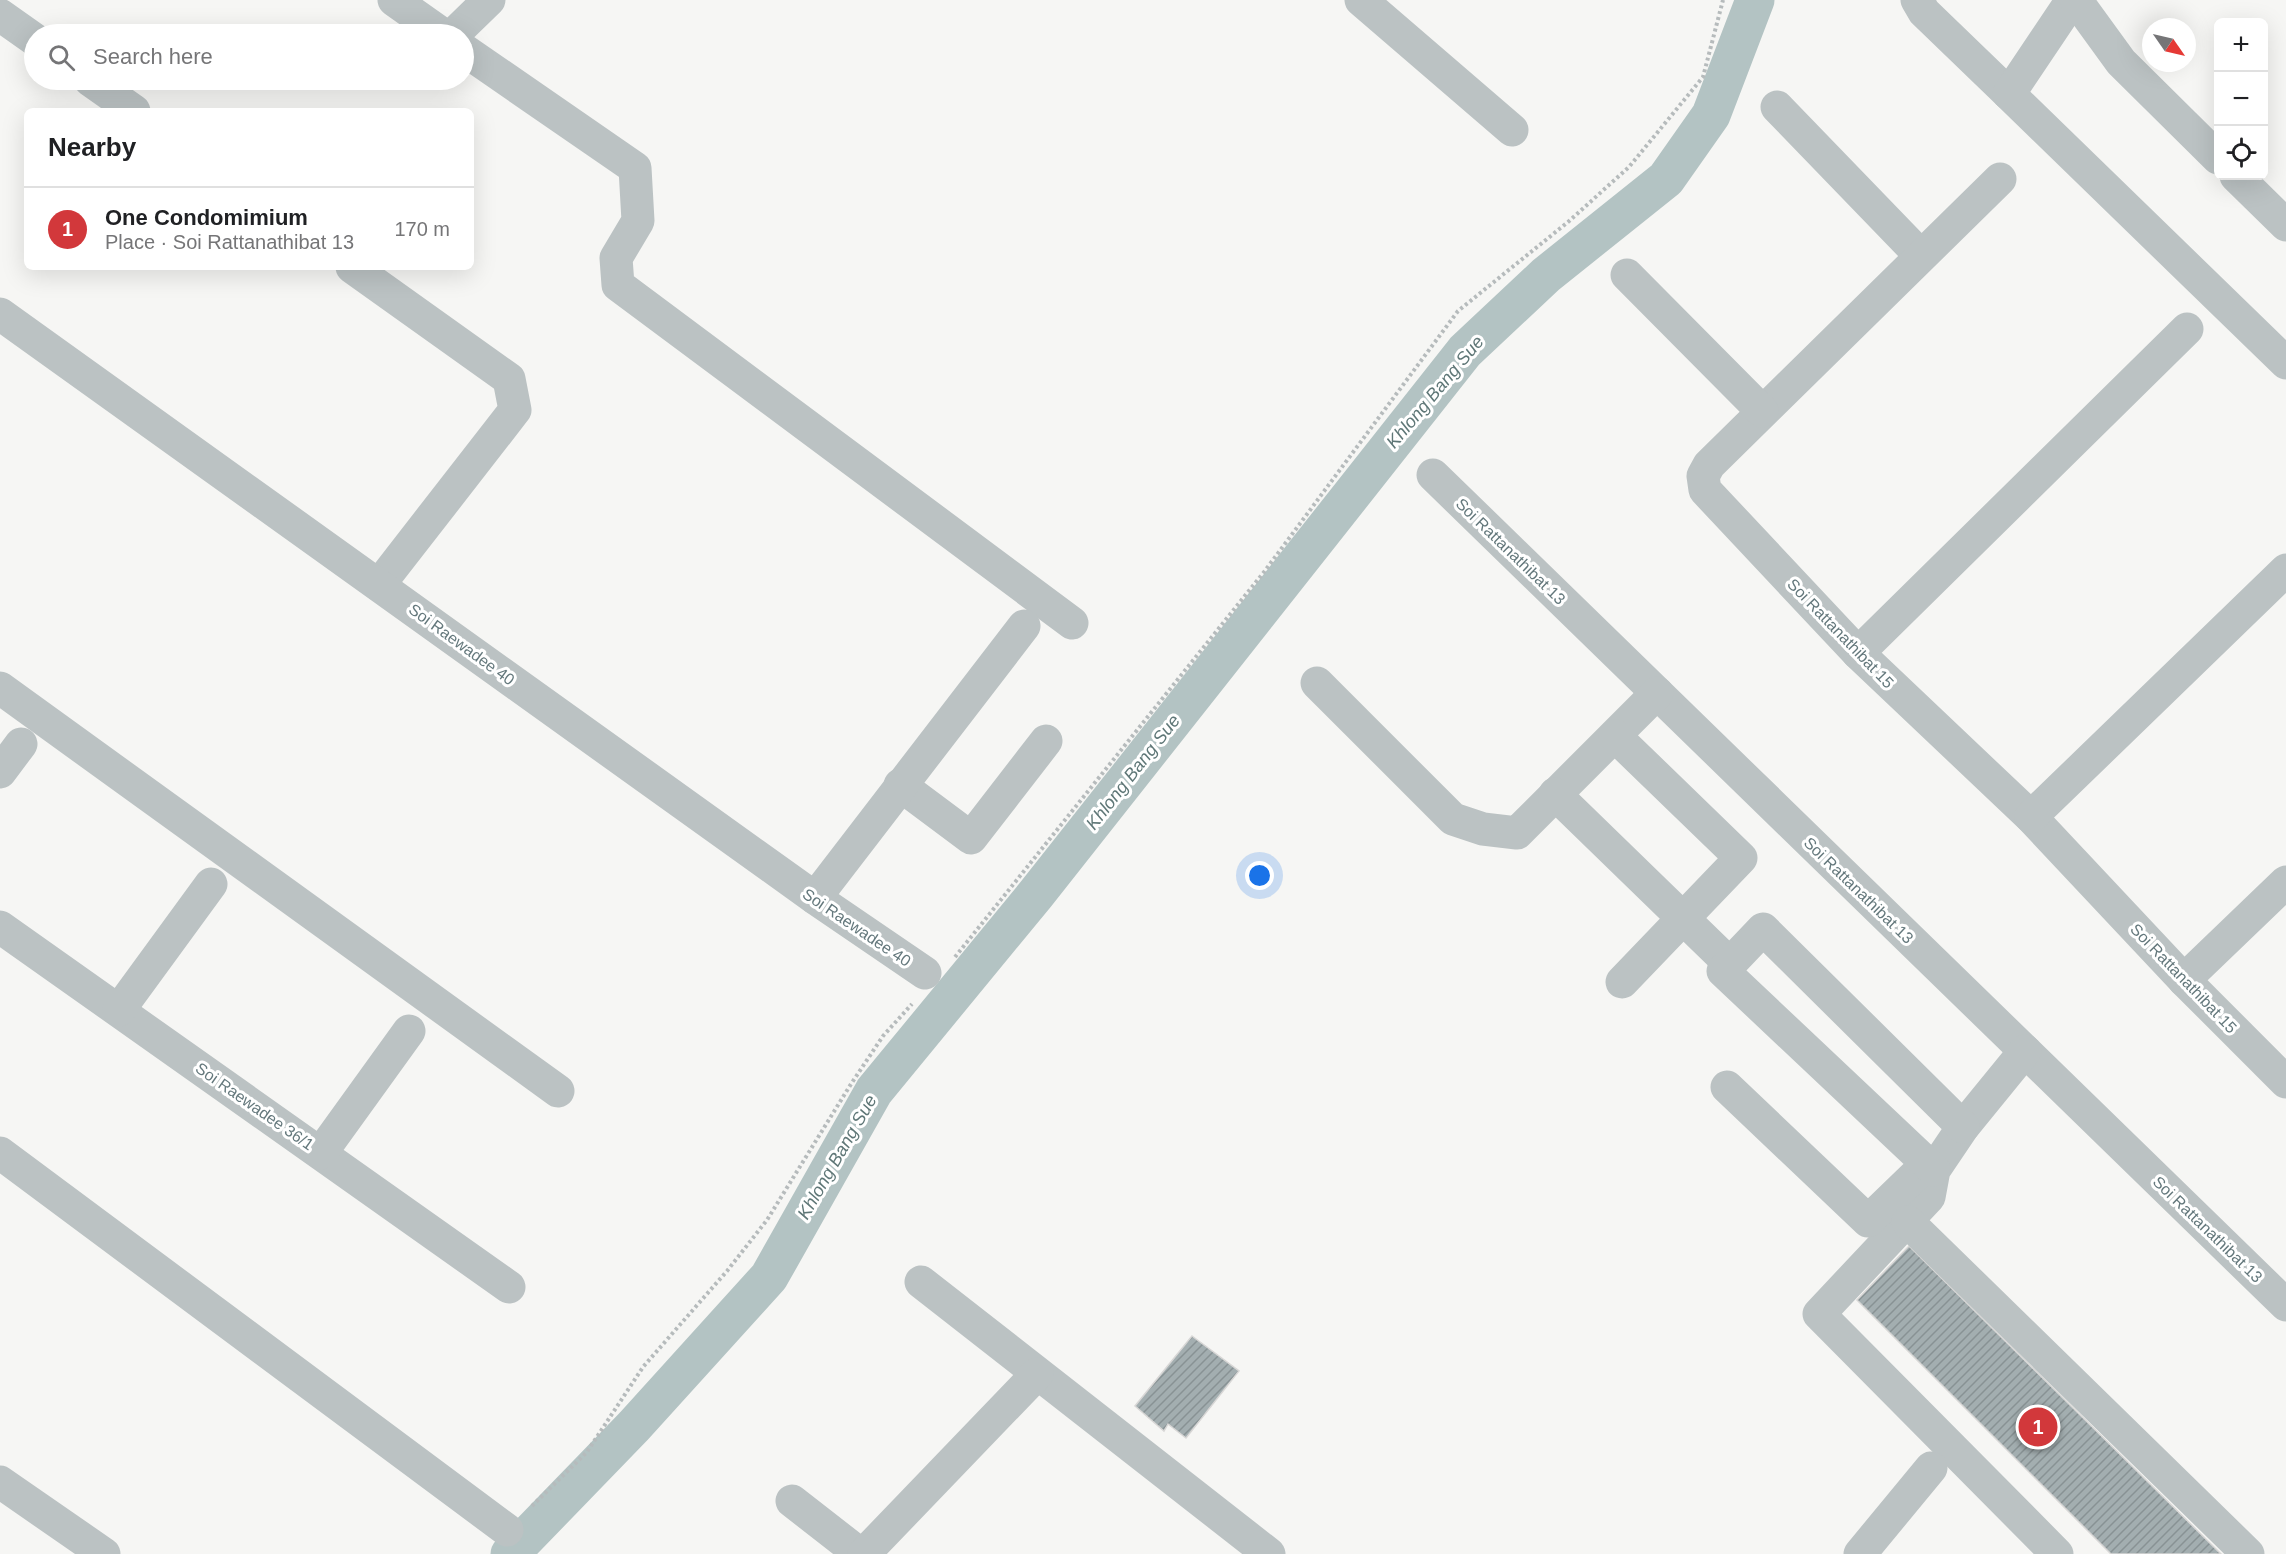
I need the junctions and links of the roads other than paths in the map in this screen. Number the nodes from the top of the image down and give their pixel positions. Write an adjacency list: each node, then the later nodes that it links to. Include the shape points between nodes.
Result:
1 (394, 0): 7 (street)
2 (489, 0): 8 (street)
3 (1361, 0): 15 (street)
4 (1917, 0): 12 (street, via 1924,12)
5 (2074, 0): 12 (street); 16 (street, via 2121,62)
6 (0, 15): 9 (street)
7 (428, 24)
8 (464, 24)
9 (24, 32)
10 (474, 57): 30 (street, via 635,168 638,221 616,258 618,285)
11 (104, 90): 14 (street)
12 (2009, 94): 25 (street)
13 (1777, 107): 20 (street)
14 (130, 108)
15 (1512, 130)
16 (2214, 154)
17 (2000, 179): 20 (street, Soi Rattanathibat 15)
18 (2240, 180): 19 (street)
19 (2286, 225)
20 (1921, 256): 26 (street, Soi Rattanathibat 15)
21 (356, 270): 29 (street, via 509,379 514,410)
22 (1627, 274): 26 (street)
23 (0, 314): 29 (street, Soi Raewadee 40)
24 (2187, 329): 32 (street)
25 (2286, 363)
26 (1762, 411): 32 (street, Soi Rattanathibat 15, via 1709,465 1703,476 1705,490)
27 (1433, 475): 35 (street, Soi Rattanathibat 13)
28 (2286, 570): 42 (street)
29 (379, 585): 45 (street, Soi Raewadee 40)
30 (1072, 623)
31 (1024, 626): 40 (street)
32 (1858, 653): 42 (street, Soi Rattanathibat 15)
33 (1317, 683): 41 (street, via 1453,819 1483,829 1517,833)
34 (0, 688): 57 (street)
35 (1657, 693): 36 (street); 54 (street, Soi Rattanathibat 13)
36 (1615, 736): 41 (street); 46 (street, via 1740,858)
37 (1046, 741): 40 (street, via 971,838)
38 (21, 744): 39 (street)
39 (0, 772)
40 (900, 785): 45 (street)
41 (1556, 794): 46 (street)
42 (2031, 818): 49 (street, Soi Rattanathibat 15)
43 (2286, 882): 49 (street)
44 (211, 884): 52 (street)
45 (815, 898): 51 (street, Soi Raewadee 40)
46 (1683, 919): 48 (street); 50 (street)
47 (0, 927): 52 (street, Soi Raewadee 36/1)
48 (1730, 964): 58 (street, via 1763,929); 61 (street, via 1723,971)
49 (2184, 980): 55 (street, Soi Rattanathibat 15)
50 (1622, 982)
51 (920, 987)
52 (119, 1010): 60 (street, Soi Raewadee 36/1)
53 (409, 1031): 60 (street)
54 (2025, 1051): 58 (street); 65 (street, Soi Rattanathibat 13)
55 (2286, 1082)
56 (1727, 1087): 61 (street, via 1868,1221)
57 (558, 1090)
58 (1964, 1127): 61 (street)
59 (0, 1153): 70 (street)
60 (321, 1153): 64 (street, Soi Raewadee 36/1)
61 (1931, 1167): 62 (street, via 1929,1197)
62 (1908, 1222): 75 (street, via 1819,1314); 76 (street)
63 (921, 1282): 66 (street)
64 (509, 1287)
65 (2286, 1305)
66 (1037, 1374): 72 (street); 73 (street)
67 (1931, 1468): 74 (street)
68 (0, 1482): 71 (street)
69 (792, 1501): 72 (street)
70 (507, 1530)
71 (104, 1554)
72 (862, 1554)
73 (1269, 1554)
74 (1860, 1554)
75 (2057, 1554)
76 (2248, 1554)

